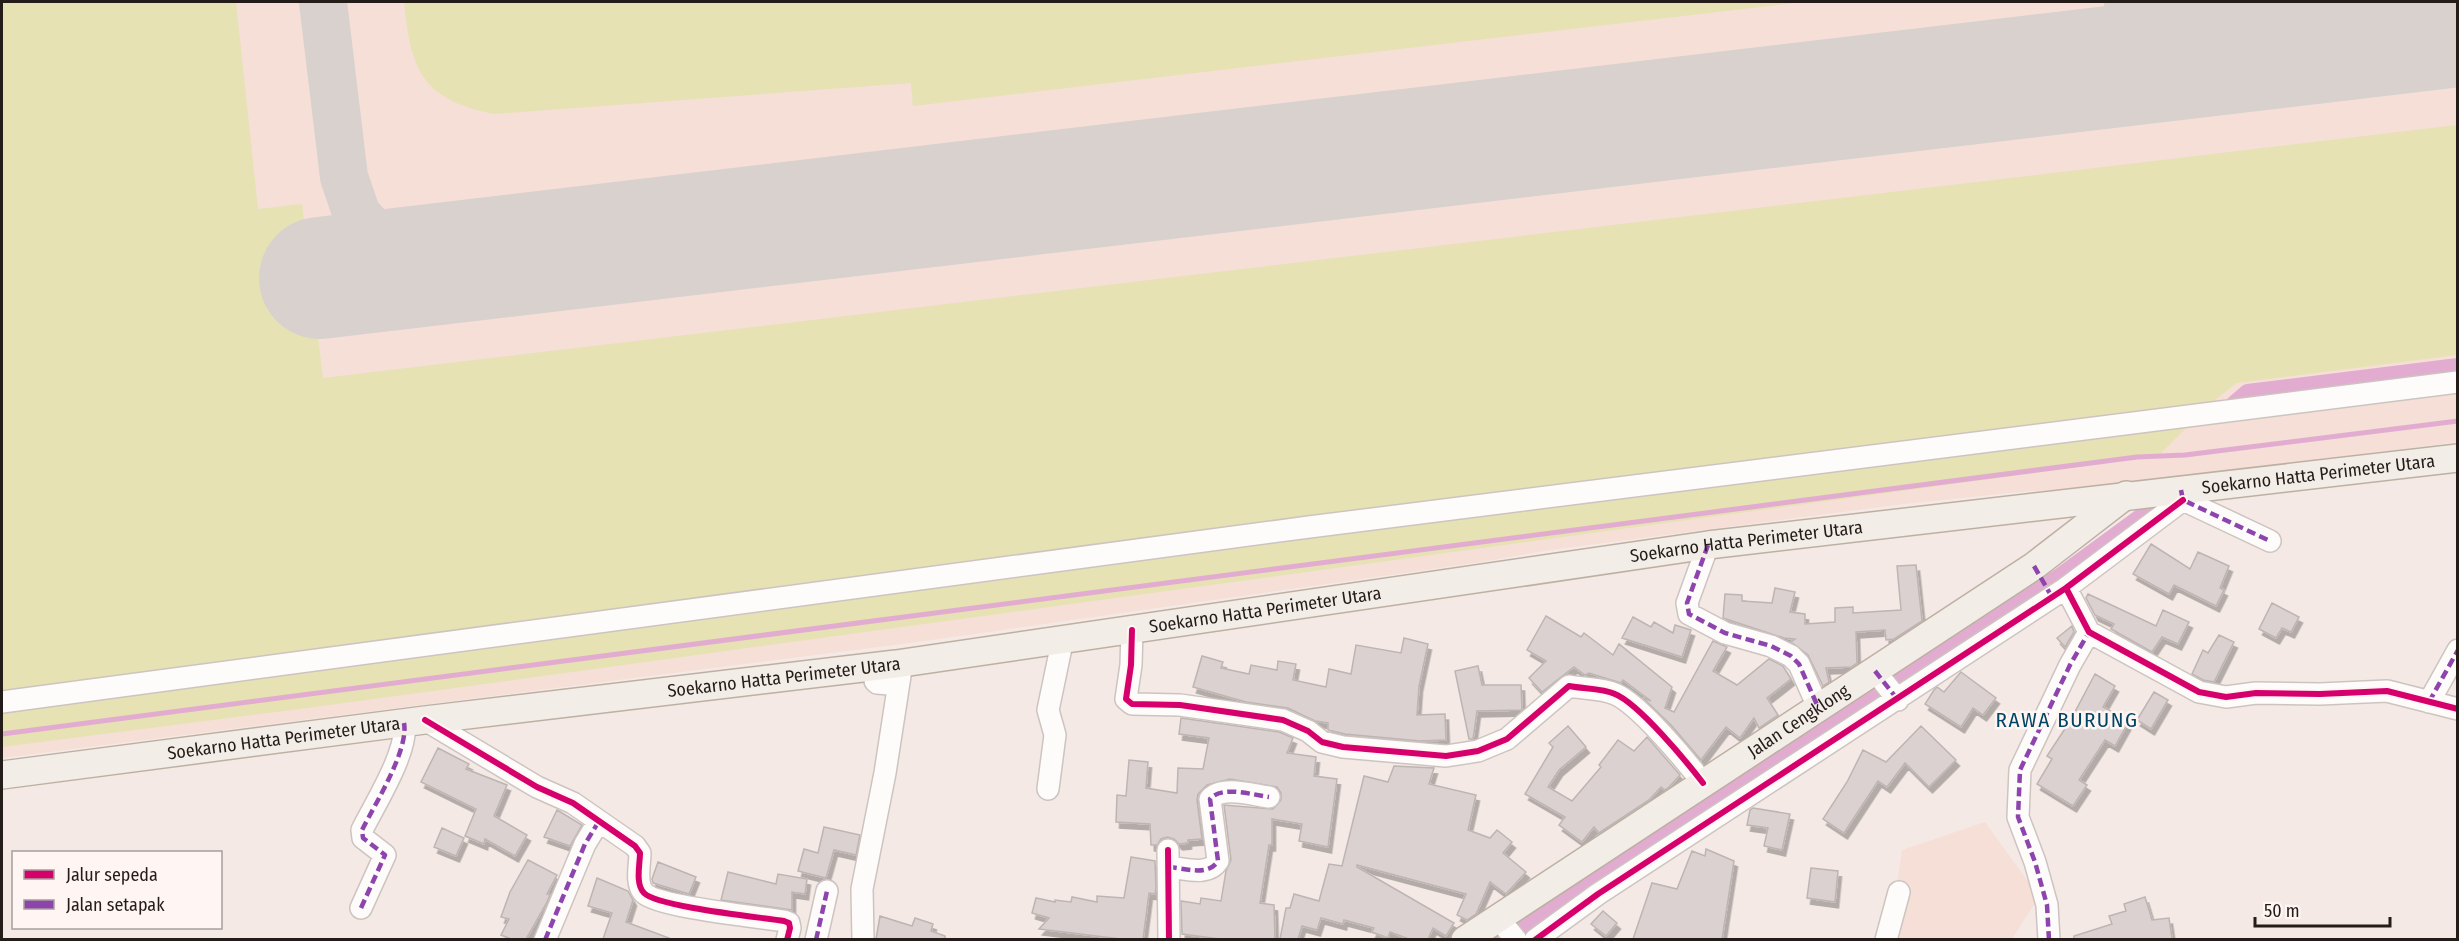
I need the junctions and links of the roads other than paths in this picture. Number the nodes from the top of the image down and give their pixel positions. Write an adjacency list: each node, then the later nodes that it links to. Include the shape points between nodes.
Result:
1 (2457, 382): 14 (street, via 1298,529)
2 (2457, 458): 4 (main road, Soekarno Hatta Perimeter Utara)
3 (2126, 495): 4 (main road, Soekarno Hatta Perimeter Utara); 6 (main road, Soekarno Hatta Perimeter Utara); 13 (main road, Jalan Cengklong)
4 (2182, 495): 5 (street); 7 (street)
5 (2270, 541)
6 (1708, 544): 8 (main road, Soekarno Hatta Perimeter Utara); 16 (street, via 1687,603 1689,614 1725,633 1771,645 1791,656 1799,664)
7 (2066, 588): 9 (street); 13 (street)
8 (1132, 630): 10 (main road, Soekarno Hatta Perimeter Utara); 20 (street, via 1126,699 1132,704 1180,705 1283,720 1322,742 1343,747 1446,756 1479,751 1507,738 1569,686 1613,693 1628,700)
9 (2089, 632): 15 (street, via 2199,692 2226,697 2387,691); 36 (street, via 2020,770 2018,817 2047,905)
10 (1062, 638): 12 (main road, Soekarno Hatta Perimeter Utara); 21 (street, via 1048,710 1055,735)
11 (2457, 650): 15 (street)
12 (893, 670): 18 (main road, Soekarno Hatta Perimeter Utara); 31 (street, via 885,773 862,889)
13 (1886, 685): 16 (main road, Jalan Cengklong); 34 (street)
14 (2, 702)
15 (2428, 702): 17 (street)
16 (1818, 707): 20 (main road, Jalan Cengklong)
17 (2457, 709)
18 (415, 722): 19 (main road, Soekarno Hatta Perimeter Utara); 23 (street, via 573,803); 26 (street, via 406,732 401,752 362,830 363,838 386,855)
19 (2, 775)
20 (1703, 783): 27 (main road, Jalan Cengklong)
21 (1048, 789)
22 (1269, 797): 32 (street, via 1221,792 1210,799 1218,861 1214,867 1206,871 1168,858)
23 (599, 821): 28 (street); 29 (street, via 640,853 639,886 645,894 688,906 784,921 790,928)
24 (827, 891): 30 (street)
25 (1899, 892): 35 (street)
26 (360, 908)
27 (1506, 927): 33 (main road, Jalan Cengklong)
28 (544, 939)
29 (787, 939)
30 (816, 939)
31 (863, 939)
32 (1169, 939)
33 (1465, 939)
34 (1535, 939)
35 (1886, 939)
36 (2049, 939)

